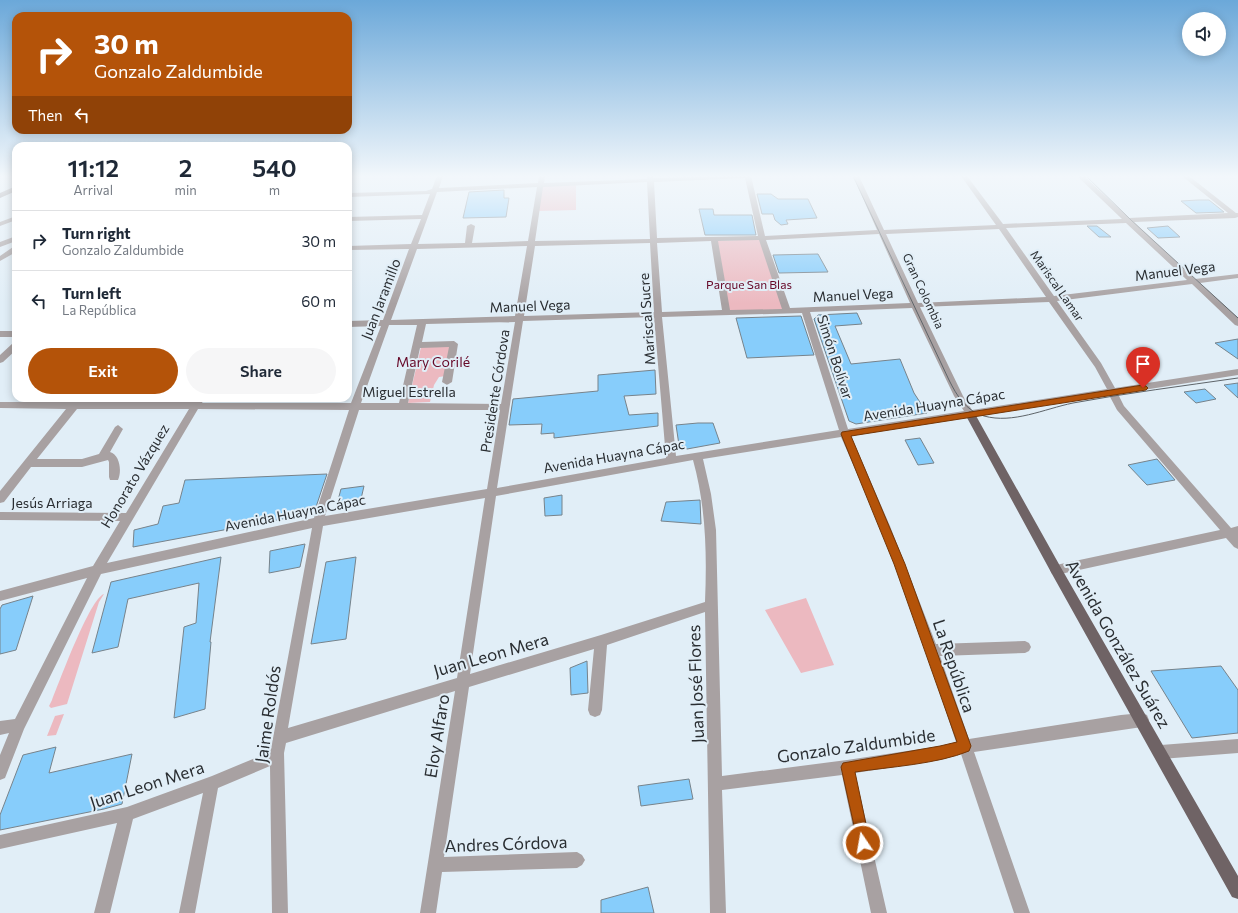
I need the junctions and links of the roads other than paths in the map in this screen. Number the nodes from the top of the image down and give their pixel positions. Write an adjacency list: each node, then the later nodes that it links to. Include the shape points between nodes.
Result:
1 (352, 219): 2 (street)
2 (363, 219)
3 (424, 219): 23 (street, Juan Jaramillo)
4 (535, 219): 20 (street, Presidente Córdova)
5 (653, 219): 19 (street, Mariscal Sucre)
6 (758, 219): 16 (street)
7 (876, 219): 15 (street, Gran Colombia)
8 (995, 219): 14 (street, Mariscal Lamar)
9 (1165, 219): 11 (street)
10 (12, 220): 12 (street)
11 (1126, 220): 14 (street); 28 (street)
12 (0, 224)
13 (471, 226): 22 (street)
14 (1001, 227): 15 (street); 29 (street, Mariscal Lamar)
15 (882, 232): 16 (street); 30 (street, Gran Colombia)
16 (762, 238): 18 (street); 32 (street)
17 (12, 240): 21 (street)
18 (714, 240): 19 (street); 33 (street)
19 (654, 242): 20 (street); 34 (street, Mariscal Sucre)
20 (531, 244): 22 (street); 35 (street, Presidente Córdova)
21 (0, 245)
22 (468, 245): 23 (street)
23 (414, 246): 24 (street); 37 (street, Juan Jaramillo)
24 (352, 248)
25 (12, 251): 26 (street)
26 (0, 259)
27 (1238, 276): 28 (street, Manuel Vega)
28 (1192, 282): 29 (street, Manuel Vega); 38 (street)
29 (1053, 299): 30 (street, Manuel Vega); 47 (street, Mariscal Lamar)
30 (915, 304): 31 (street, Manuel Vega); 54 (street, Gran Colombia)
31 (805, 310): 32 (street, Manuel Vega); 56 (street, Simón Bolívar)
32 (787, 311): 33 (street, Manuel Vega)
33 (726, 313): 34 (street, Manuel Vega)
34 (658, 315): 35 (street, Manuel Vega); 59 (street, Mariscal Sucre)
35 (519, 319): 36 (street, Manuel Vega); 53 (street, Presidente Córdova)
36 (422, 322): 37 (street, Manuel Vega); 42 (street)
37 (386, 323): 39 (street, Manuel Vega); 51 (street, Juan Jaramillo)
38 (1238, 323)
39 (352, 324)
40 (0, 334): 41 (street)
41 (12, 334)
42 (417, 345): 46 (street, via 454,344); 52 (street)
43 (12, 349): 44 (street)
44 (0, 360)
45 (1238, 372): 47 (street, Avenida Huayna Cápac)
46 (447, 382)
47 (1113, 392): 54 (street, Avenida Huayna Cápac); 67 (street, Mariscal Lamar, via 1120,408)
48 (77, 402): 49 (street, Miguel Estrella); 50 (street, Miguel Estrella); 60 (street)
49 (198, 402): 51 (street, Miguel Estrella); 65 (street, Honorato Vázquez)
50 (0, 405)
51 (355, 406): 52 (street, Miguel Estrella); 66 (street, Juan Jaramillo)
52 (403, 406): 53 (street, Miguel Estrella)
53 (505, 407): 62 (street, Presidente Córdova)
54 (970, 414): 56 (street, Avenida Huayna Cápac); 70 (main road, Avenida González Suárez)
55 (118, 429): 58 (street)
56 (845, 434): 57 (street, Avenida Huayna Cápac); 75 (street, La República, via 885,526)
57 (696, 456): 59 (street, Avenida Huayna Cápac); 72 (street, Juan José Flores, via 709,502 712,529)
58 (102, 457): 60 (street, via 82,463); 61 (street, via 112,458)
59 (671, 460): 62 (street, Avenida Huayna Cápac)
60 (29, 463): 63 (street)
61 (114, 477)
62 (492, 492): 66 (street, Avenida Huayna Cápac); 76 (street, Eloy Alfaro)
63 (0, 499)
64 (0, 516): 65 (street, Jesús Arriaga)
65 (127, 517): 69 (street, Honorato Vázquez)
66 (318, 522): 69 (street, Avenida Huayna Cápac); 81 (street, Jaime Roldós)
67 (1233, 532): 68 (street, Mariscal Lamar); 70 (street)
68 (1238, 544)
69 (97, 570): 71 (street, Avenida Huayna Cápac); 79 (street, Honorato Vázquez)
70 (1056, 570): 78 (main road, Avenida González Suárez)
71 (0, 596)
72 (711, 604): 73 (street, Juan Leon Mera); 89 (street, Juan José Flores)
73 (601, 641): 76 (street, Juan Leon Mera); 77 (street)
74 (1025, 647): 75 (street)
75 (932, 650): 82 (street, La República)
76 (464, 681): 81 (street, Juan Leon Mera); 93 (street, Eloy Alfaro)
77 (595, 710)
78 (1142, 720): 82 (street, Gonzalo Zaldumbide); 84 (main road, Avenida González Suárez)
79 (19, 725): 80 (street); 87 (street, Honorato Vázquez)
80 (0, 728)
81 (280, 738): 85 (street, Jaime Roldós)
82 (965, 746): 86 (street, Gonzalo Zaldumbide, via 940,753); 101 (street, La República)
83 (1238, 746): 84 (street)
84 (1161, 752): 94 (main road, Avenida González Suárez)
85 (277, 753): 88 (street, Juan Leon Mera, via 265,761); 97 (street, Jaime Roldós)
86 (847, 767): 89 (street, Gonzalo Zaldumbide); 100 (street)
87 (0, 773)
88 (212, 783): 90 (street, Juan Leon Mera); 96 (street)
89 (716, 784): 99 (street, Juan José Flores)
90 (127, 814): 91 (street, Juan Leon Mera); 95 (street)
91 (0, 842)
92 (577, 860): 93 (street, Andres Córdova)
93 (436, 865): 98 (street, Eloy Alfaro)
94 (1238, 891)
95 (102, 913)
96 (187, 913)
97 (280, 913)
98 (428, 913)
99 (718, 913)
100 (878, 913)
101 (1022, 913)

